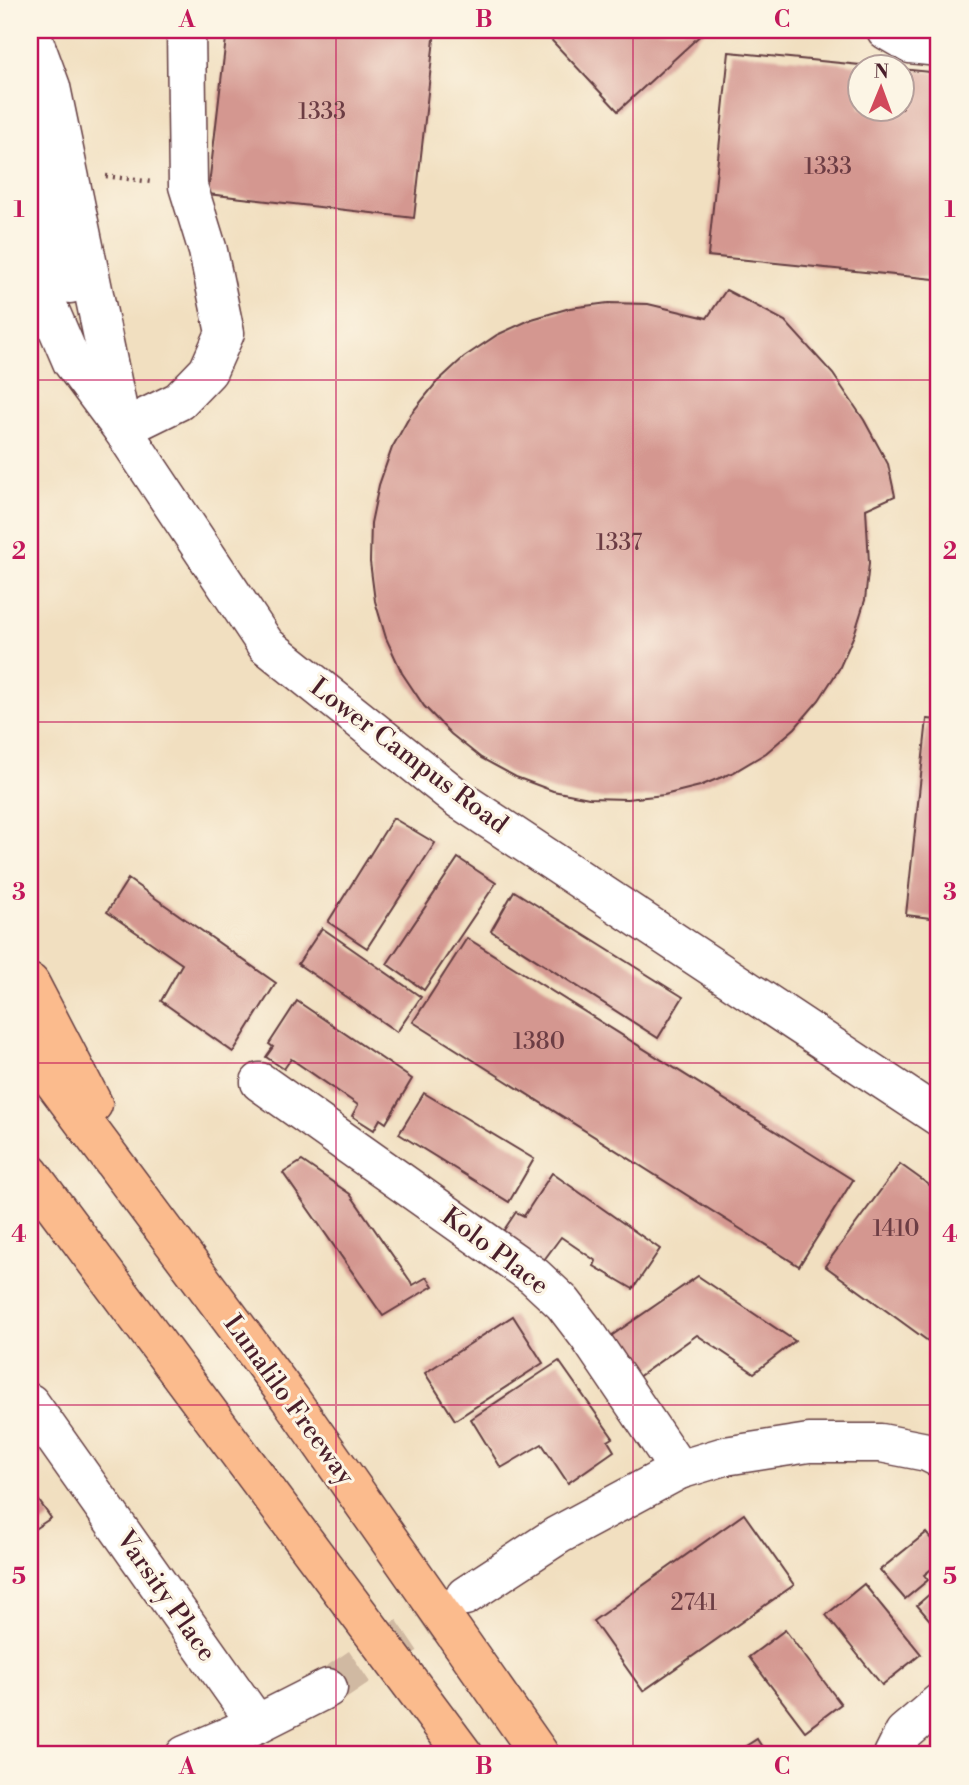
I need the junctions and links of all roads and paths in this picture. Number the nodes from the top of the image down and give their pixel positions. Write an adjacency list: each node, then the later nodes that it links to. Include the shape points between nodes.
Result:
1 (186, 30): 6 (street)
2 (886, 30): 4 (street, via 910,44)
3 (34, 41): 5 (street, via 51,87); 9 (street, via 41,200 60,271)
4 (939, 47)
5 (69, 172): 6 (path); 9 (street)
6 (188, 186): 11 (street, via 208,251 225,333 208,371 178,401)
7 (30, 253): 10 (street, Lower Campus Road)
8 (30, 309): 10 (street)
9 (100, 321): 11 (street)
10 (72, 362): 11 (street, Lower Campus Road)
11 (122, 429): 15 (street, Lower Campus Road, via 266,645 460,800)
12 (30, 983): 17 (highway)
13 (30, 1050): 17 (highway, Lunalilo Freeway)
14 (260, 1083): 20 (street, Kolo Place, via 534,1276 589,1337)
15 (939, 1117)
16 (30, 1172): 26 (highway)
17 (144, 1202): 27 (highway, Lunalilo Freeway, via 291,1400)
18 (30, 1403): 24 (street, Varsity Place)
19 (935, 1451): 20 (street, via 881,1443 809,1443)
20 (678, 1470): 21 (street, via 558,1535)
21 (465, 1596)
22 (328, 1688): 24 (street)
23 (939, 1703): 28 (street, via 904,1734)
24 (257, 1724): 25 (street)
25 (186, 1755)
26 (464, 1755)
27 (540, 1755)
28 (893, 1755)

